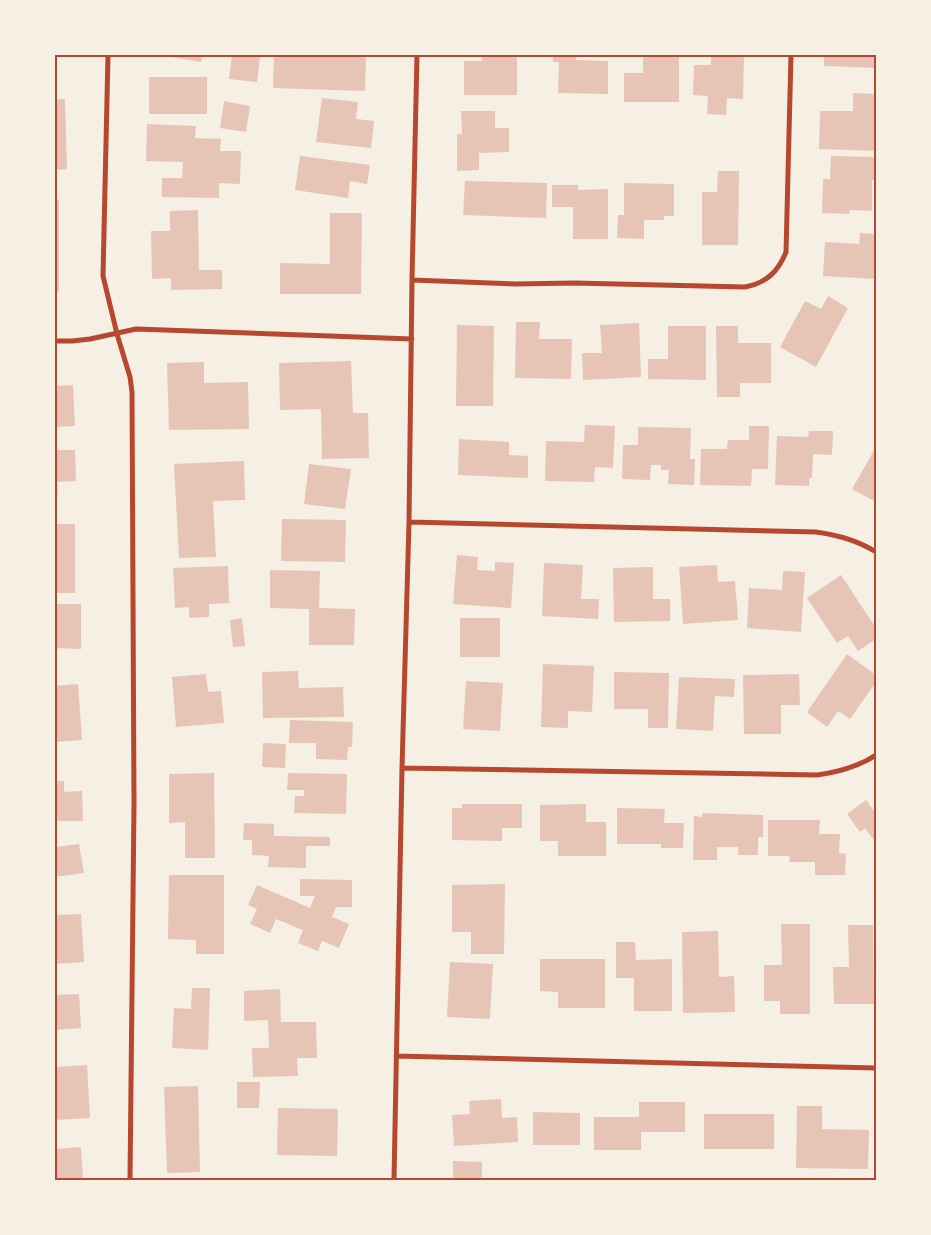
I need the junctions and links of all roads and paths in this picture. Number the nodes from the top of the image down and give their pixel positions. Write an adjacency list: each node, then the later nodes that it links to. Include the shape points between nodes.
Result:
1 (108, 55): 5 (street, via 103,276)
2 (417, 55): 4 (street)
3 (792, 55): 4 (street, via 786,252 778,268 766,280 745,287)
4 (412, 280): 6 (street)
5 (117, 334): 6 (street, via 136,329); 7 (street, via 72,341); 14 (street, via 132,392 134,803)
6 (412, 339): 8 (street)
7 (55, 340)
8 (410, 522): 9 (street, via 816,532 841,536); 11 (street)
9 (876, 552)
10 (876, 755): 11 (street, via 842,771 817,775)
11 (402, 768): 12 (street)
12 (396, 1056): 13 (street); 15 (street)
13 (876, 1068)
14 (130, 1180)
15 (394, 1180)

